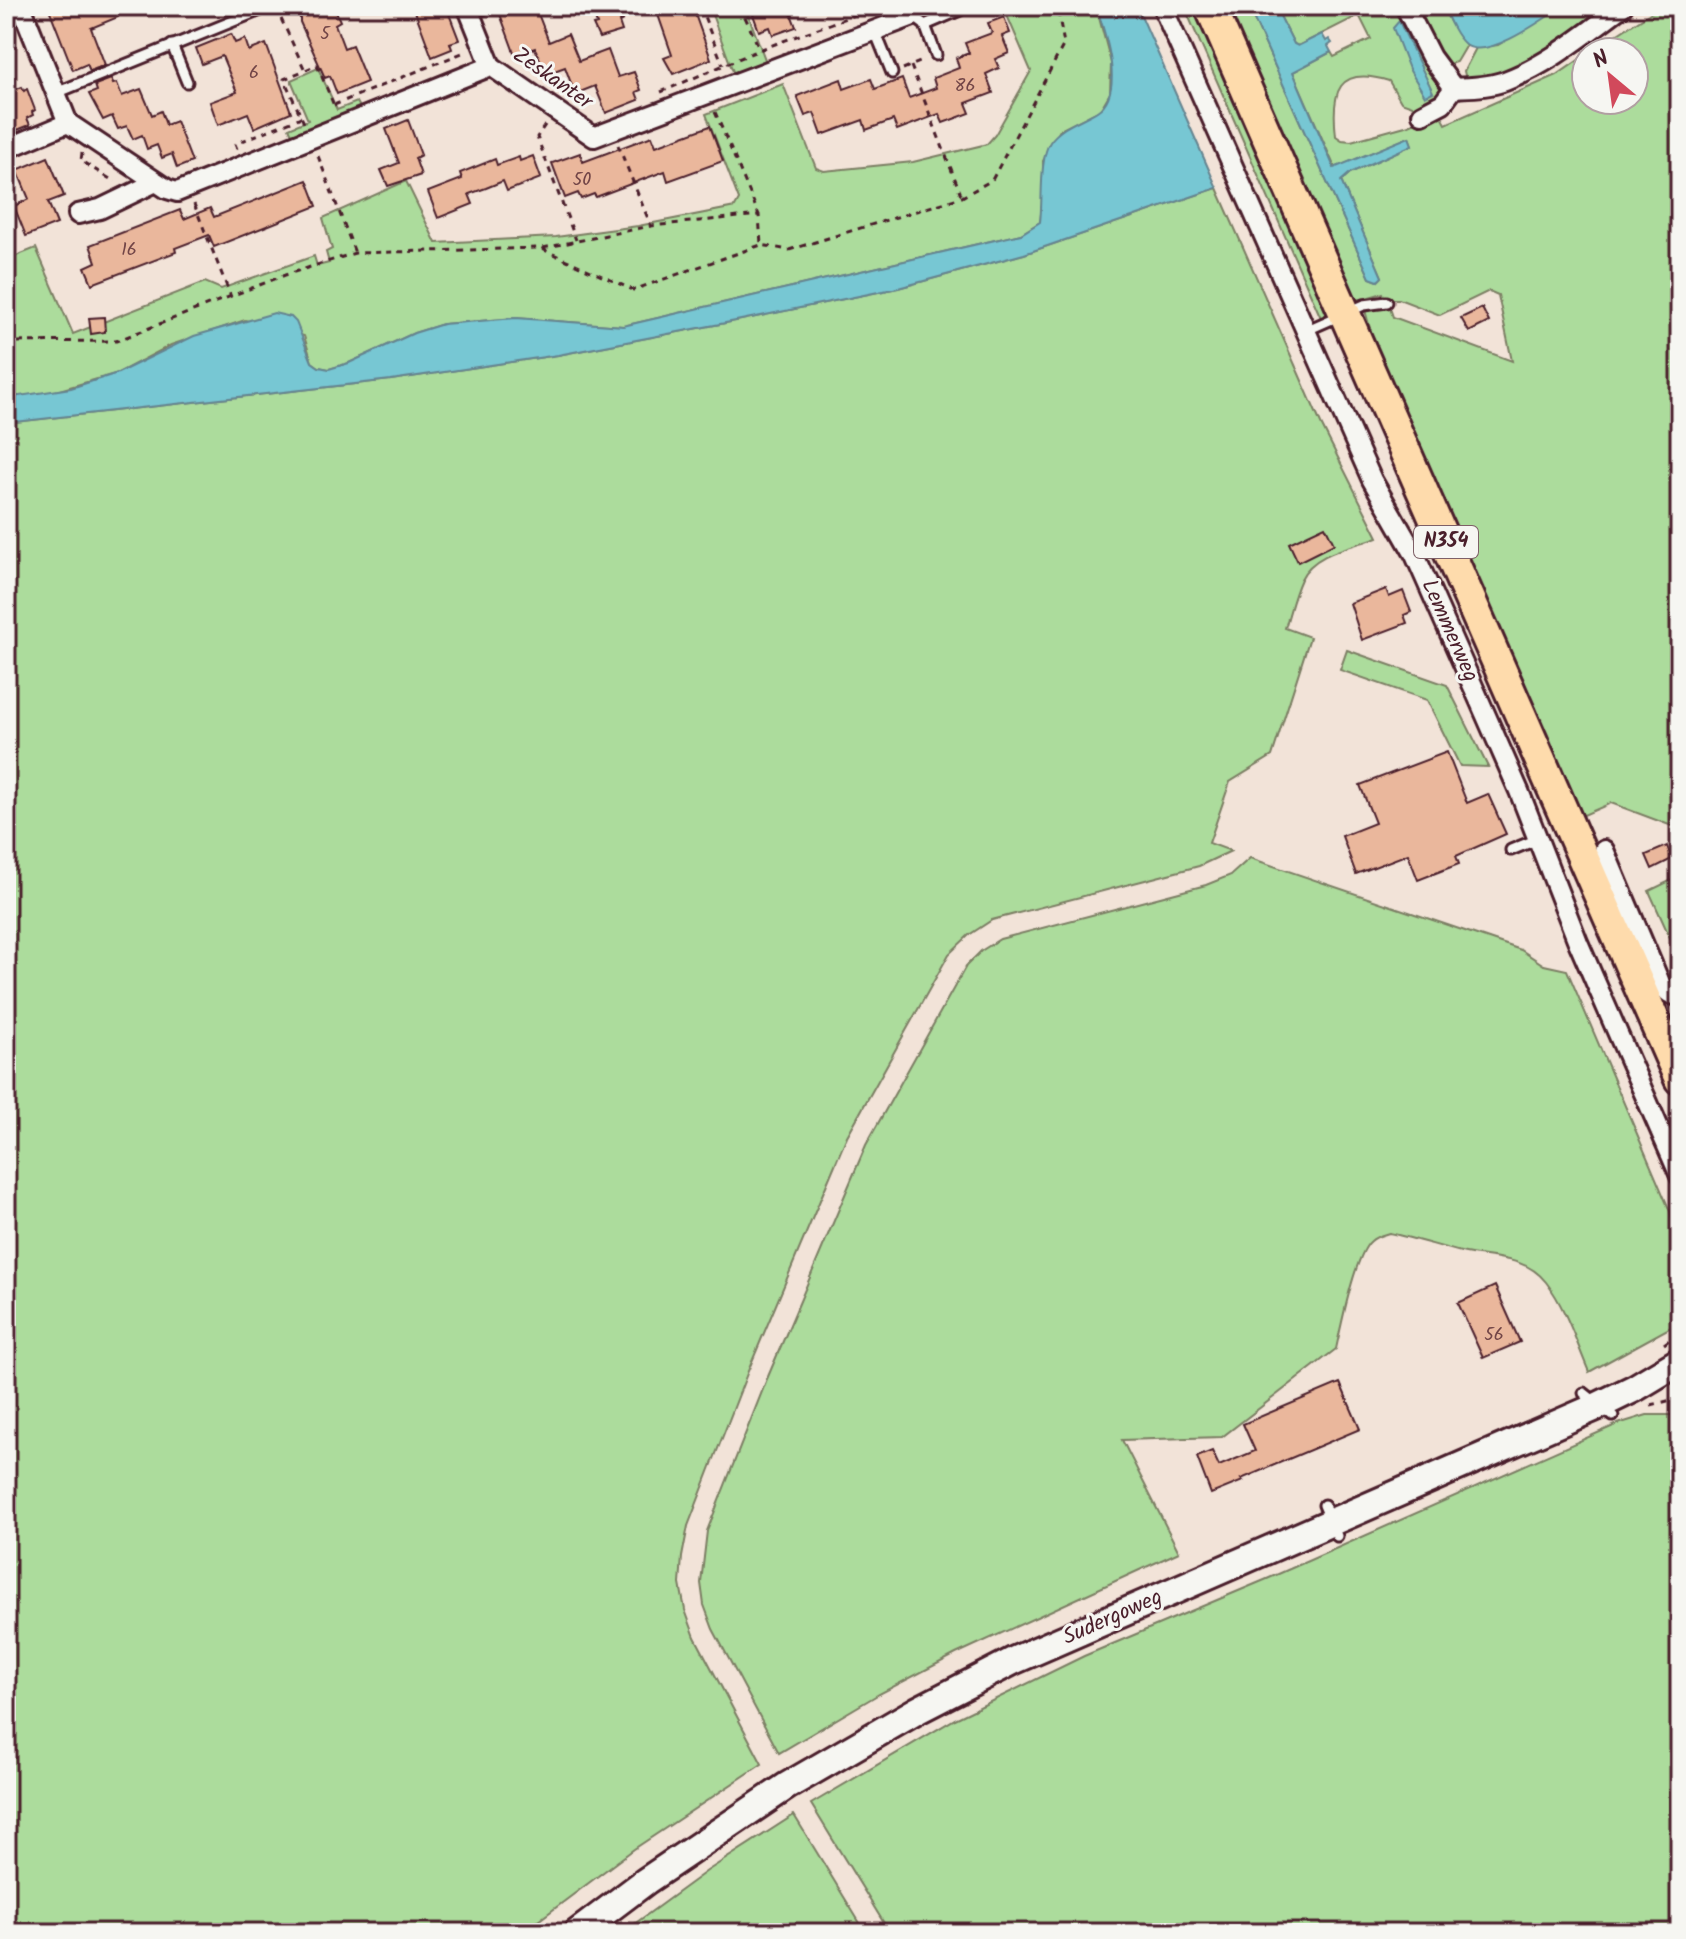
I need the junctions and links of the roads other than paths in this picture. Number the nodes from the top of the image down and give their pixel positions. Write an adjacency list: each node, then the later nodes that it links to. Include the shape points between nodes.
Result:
1 (21, 6): 18 (street)
2 (491, 6): 8 (lane)
3 (1162, 6): 26 (street, Lemmerweg)
4 (1210, 6): 25 (main road, Lemmerweg / N354)
5 (1405, 6): 17 (street)
6 (1623, 6): 17 (street, via 1528,71 1502,82)
7 (263, 9): 12 (lane)
8 (469, 10): 14 (street)
9 (960, 10): 10 (lane)
10 (916, 16): 11 (street, Zeskanter); 13 (lane)
11 (875, 31): 14 (street, Zeskanter, via 594,137); 15 (lane)
12 (172, 45): 16 (lane); 18 (lane)
13 (936, 55)
14 (491, 66): 22 (street, Zeskanter, via 177,192)
15 (892, 73)
16 (187, 82)
17 (1454, 88): 19 (street, via 1443,103)
18 (56, 93): 20 (street)
19 (1422, 114)
20 (76, 128): 21 (street); 22 (street)
21 (6, 149)
22 (156, 182): 23 (street)
23 (78, 214)
24 (1387, 302): 25 (lane)
25 (1345, 313): 26 (lane); 31 (main road, Lemmerweg / N354)
26 (1305, 331): 27 (street, Lemmerweg, via 1372,480 1424,575)
27 (1539, 839): 28 (lane); 32 (street, Lemmerweg)
28 (1511, 850)
29 (1610, 859): 30 (street, via 1661,985)
30 (1680, 997)
31 (1680, 1079)
32 (1680, 1176)
33 (1680, 1361): 34 (street, Sudergoweg, via 1599,1404 1015,1660 918,1710 787,1786)
34 (577, 1933)

